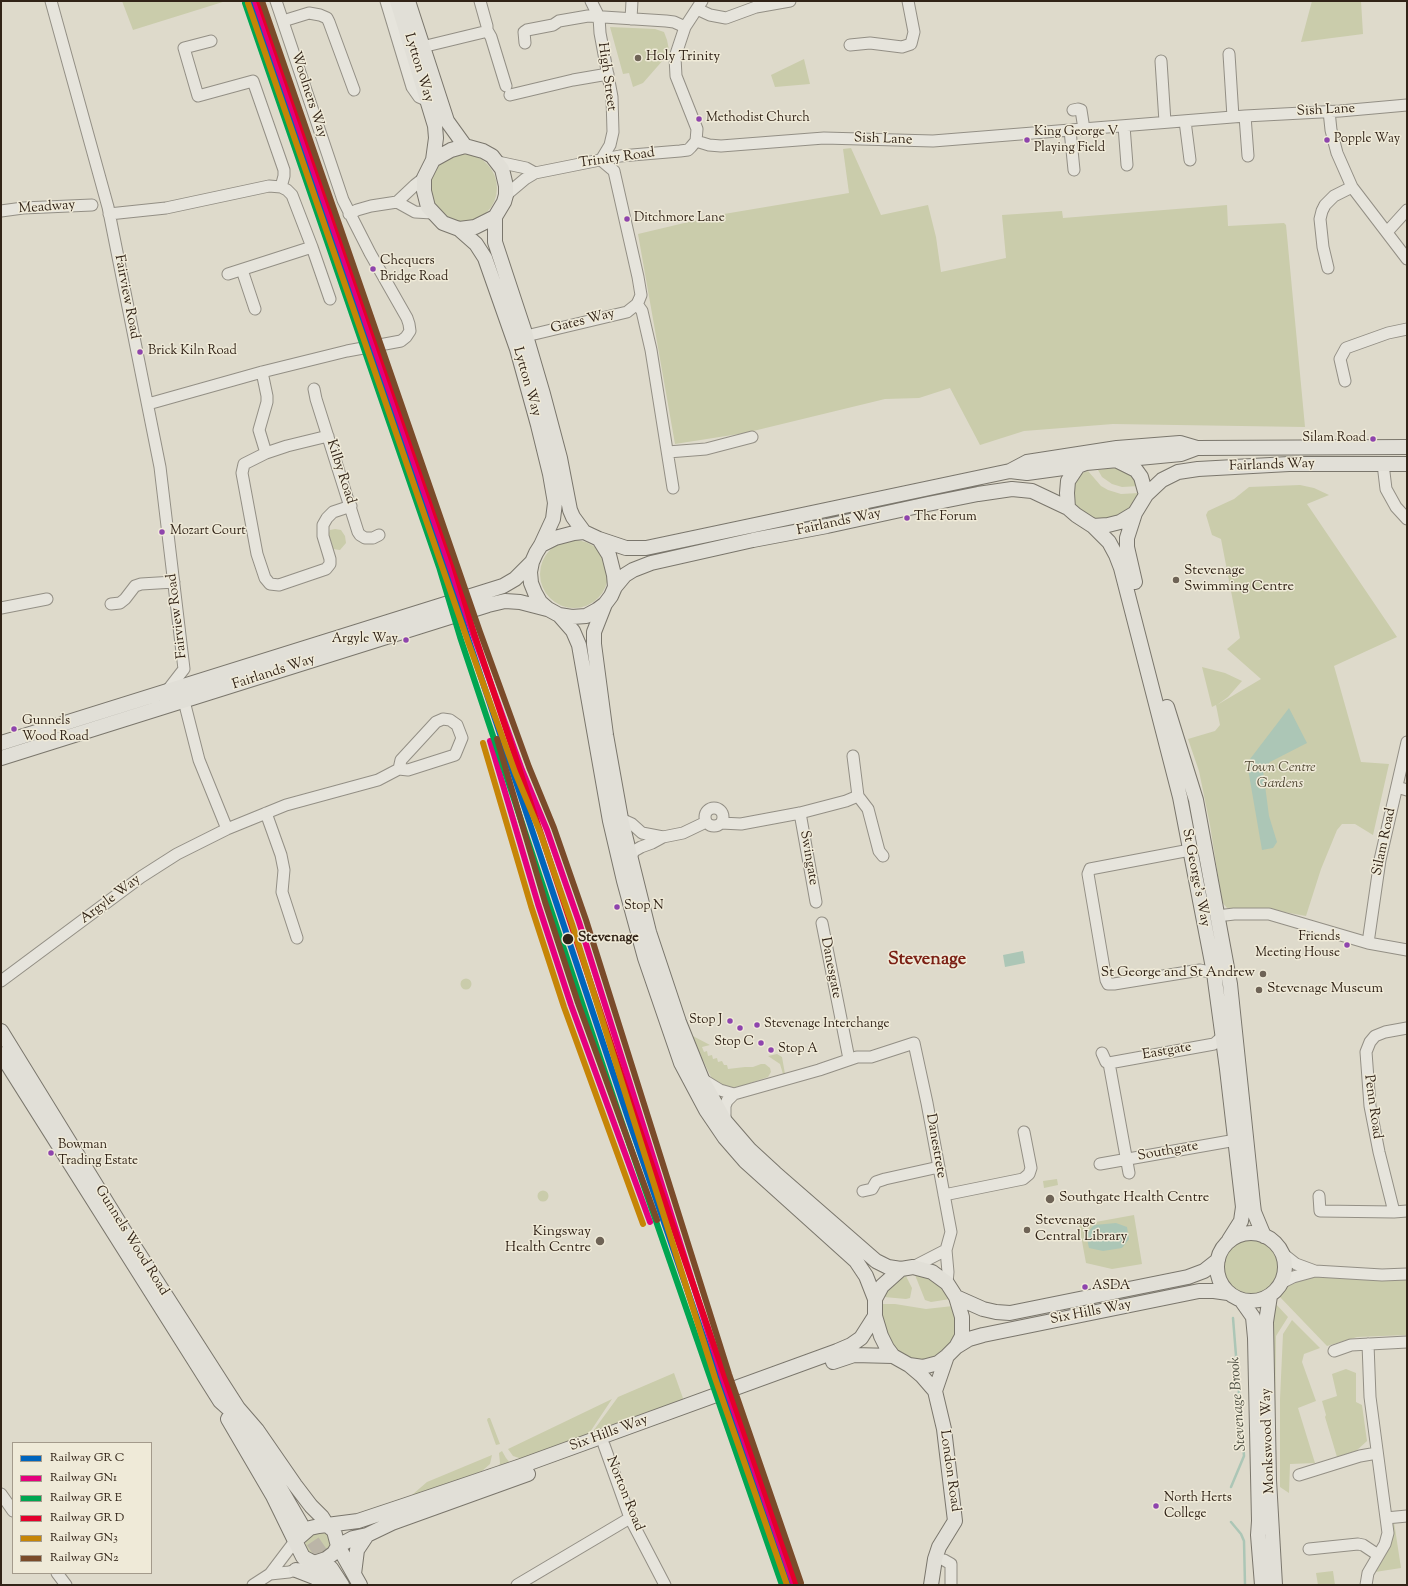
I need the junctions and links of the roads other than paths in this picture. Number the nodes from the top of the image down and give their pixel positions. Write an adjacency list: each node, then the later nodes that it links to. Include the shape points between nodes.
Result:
1 (51, 1): 56 (street, Fairview Road)
2 (276, 1): 14 (street, Woolners Way)
3 (386, 1): 25 (street, via 412,87 419,97)
4 (397, 1): 25 (main road, Lytton Way)
5 (408, 1): 20 (main road, Lytton Way)
6 (480, 1): 16 (street)
7 (591, 1): 12 (street, High Street)
8 (632, 1): 13 (street)
9 (790, 1): 11 (street, via 756,7 726,18 710,15)
10 (908, 1): 19 (street, via 914,32 911,44 902,47 870,43)
11 (700, 5): 15 (street)
12 (599, 17): 13 (street); 18 (street, via 588,16 559,21 553,25 527,30 524,32); 23 (street, High Street)
13 (631, 19): 15 (street, via 674,22)
14 (283, 20): 24 (street, via 309,13 327,18); 57 (street, Woolners Way, via 336,182)
15 (685, 27): 35 (street, via 675,57 675,69 681,92 697,129)
16 (487, 30): 20 (street, via 480,34); 23 (street, via 508,90)
17 (211, 41): 48 (street, via 184,48 198,96 253,81 284,170)
18 (525, 43)
19 (850, 45)
20 (422, 47): 36 (main road, Lytton Way, via 447,121)
21 (1229, 54): 29 (street)
22 (1161, 61): 31 (street)
23 (608, 74): 40 (street, High Street, via 612,97 613,132 610,145)
24 (354, 90)
25 (428, 101): 39 (main road, Lytton Way, via 436,130)
26 (1407, 105): 28 (street, Sish Lane)
27 (1073, 110): 33 (street, via 1081,110)
28 (1329, 111): 29 (street, Sish Lane); 49 (street, via 1337,153)
29 (1239, 116): 30 (street, Sish Lane); 38 (street)
30 (1185, 121): 31 (street, Sish Lane); 41 (street)
31 (1165, 122): 32 (street, Sish Lane)
32 (1124, 126): 33 (street, Sish Lane); 43 (street)
33 (1084, 129): 34 (street, Sish Lane)
34 (1070, 130): 35 (street, Sish Lane, via 933,141 824,138 721,146); 44 (street)
35 (696, 141): 37 (street, Trinity Road, via 688,150)
36 (466, 146): 39 (main road, via 451,150); 42 (main road, via 483,150)
37 (620, 156): 40 (street, Trinity Road); 45 (street)
38 (1248, 156)
39 (433, 160): 47 (main road, Lytton Way)
40 (601, 160): 45 (street); 46 (street, Trinity Road)
41 (1190, 160)
42 (498, 162): 46 (street, via 526,168); 50 (main road, via 504,174)
43 (1127, 165)
44 (1074, 170)
45 (614, 171): 67 (street, via 640,289 641,295)
46 (535, 173): 50 (street, Trinity Road)
47 (424, 178): 51 (street); 55 (main road, via 426,202)
48 (281, 187): 56 (street, via 270,186 166,208); 61 (street, via 292,195)
49 (1352, 187): 60 (street); 63 (street, via 1334,196 1322,211 1320,219)
50 (506, 195): 58 (main road, Lytton Way)
51 (398, 202): 55 (street, via 416,212); 57 (street, via 367,207)
52 (92, 205): 54 (street, Meadway)
53 (1407, 210): 60 (street)
54 (1, 211)
55 (432, 213): 59 (main road, Lytton Way, via 443,223)
56 (109, 214): 74 (street, Fairview Road)
57 (349, 214): 71 (street, via 409,324 410,331 401,341)
58 (495, 217): 59 (main road, via 475,228); 70 (main road, Lytton Way, via 495,242)
59 (459, 229): 96 (main road, Lytton Way, via 476,244 485,258 517,350 538,425 555,503 553,519)
60 (1388, 232): 62 (street)
61 (312, 247): 64 (street); 66 (street)
62 (1407, 259)
63 (1328, 268)
64 (242, 270): 65 (street); 68 (street)
65 (228, 274)
66 (330, 299)
67 (637, 304): 70 (street, Gates Way, via 627,312); 79 (street, via 642,311 651,350)
68 (254, 309)
69 (1407, 329): 72 (street, via 1346,348 1340,359)
70 (526, 336): 93 (main road, Lytton Way, via 554,433 570,510)
71 (262, 372): 74 (street); 80 (street, via 267,402 259,430)
72 (1345, 381)
73 (314, 389): 75 (street, Kilby Road)
74 (148, 404): 98 (street, Fairview Road, via 160,466)
75 (328, 436): 80 (street); 88 (street, Kilby Road)
76 (752, 437): 79 (street, via 706,449)
77 (1407, 446): 78 (main road, Fairlands Way)
78 (1197, 448): 81 (main road, Fairlands Way, via 1181,454); 85 (main road, Fairlands Way, via 1180,443 1116,448 1027,462)
79 (668, 452): 86 (street)
80 (266, 453): 88 (street, via 244,464 242,473 255,548 265,578 270,584 279,585 326,569 330,559 323,536 323,525 333,512)
81 (1116, 460): 84 (main road, Fairlands Way); 87 (main road, via 1136,470 1141,477)
82 (1383, 464): 83 (main road, Fairlands Way); 87 (main road, Fairlands Way, via 1289,464 1198,469 1178,472 1162,480); 91 (street, via 1386,489 1396,507)
83 (1407, 464)
84 (1078, 466): 85 (main road, Fairlands Way, via 1027,473); 89 (main road, via 1068,481)
85 (1010, 471): 95 (main road, Fairlands Way, via 646,548 626,548)
86 (673, 488)
87 (1146, 495): 90 (main road, Fairlands Way)
88 (350, 506): 94 (street, Kilby Road, via 360,535 368,538)
89 (1068, 508): 92 (main road, Fairlands Way); 99 (main road, Fairlands Way, via 1032,491 1012,490 978,494 652,563 625,575)
90 (1135, 513): 92 (main road, Fairlands Way, via 1120,522); 127 (main road, St George's Way, via 1127,538 1128,556 1172,722 1196,800)
91 (1407, 519)
92 (1093, 526): 123 (main road, St George's Way, via 1108,542 1121,568 1170,753)
93 (584, 532): 95 (main road, Lytton Way); 96 (main road, via 564,534)
94 (379, 536)
95 (598, 539): 99 (main road, via 612,562)
96 (542, 545): 97 (main road, Lytton Way)
97 (532, 562): 104 (main road, Lytton Way, via 531,583 535,593 540,602); 106 (main road, Fairlands Way, via 515,579 503,586)
98 (174, 582): 101 (street, via 135,586 126,599); 105 (street, Fairview Road)
99 (615, 587): 102 (main road)
100 (47, 599): 103 (street)
101 (111, 604)
102 (605, 604): 104 (main road, via 586,616 572,617); 118 (main road, via 594,632 594,644 606,735)
103 (1, 608)
104 (554, 612): 108 (main road, Fairlands Way, via 520,602 505,601); 168 (main road, Lytton Way, via 573,631 579,645 610,821 624,881 640,939 681,1062 711,1119 725,1138 745,1161 856,1261 866,1276)
105 (184, 669): 106 (street, Fairview Road); 107 (street, Fairview Road)
106 (203, 680): 107 (main road, Fairlands Way)
107 (168, 691): 110 (main road, Fairlands Way)
108 (184, 701): 112 (main road, Fairlands Way); 121 (street, via 199,760)
109 (1407, 742): 114 (street, Silam Road)
110 (1, 743)
111 (853, 756): 115 (street)
112 (1, 758)
113 (399, 769): 113 (street, Argyle Way, via 401,760 436,722 443,719 457,725 462,738 455,755 408,770); 116 (street, Argyle Way, via 378,780 286,805)
114 (1402, 788): 130 (street, Silam Road, via 1380,860)
115 (858, 796): 117 (street, Swingate); 124 (street, via 868,809 879,851)
116 (266, 813): 121 (street, Argyle Way); 129 (street, via 283,864 282,892)
117 (800, 814): 120 (street, Swingate, via 741,824); 126 (street, Swingate)
118 (622, 819): 122 (street, via 642,833); 125 (main road)
119 (706, 822): 120 (street, via 716,826); 120 (street, via 705,813 715,808 723,815); 122 (street, via 682,833)
120 (722, 822)
121 (227, 829): 133 (street, Argyle Way, via 177,854 141,877)
122 (663, 837): 125 (street, via 641,846)
123 (1190, 850): 132 (main road, St George's Way); 132 (street, via 1090,869 1088,874 1106,980 1108,984 1114,984 1200,970)
124 (883, 856)
125 (630, 858): 141 (main road, via 649,932 679,1022)
126 (816, 902)
127 (1217, 916): 130 (street, via 1269,914); 155 (main road, St George's Way, via 1234,1011 1238,1072 1254,1212)
128 (822, 923): 139 (street, Danesgate)
129 (297, 938)
130 (1368, 943): 131 (street)
131 (1407, 950)
132 (1214, 973): 136 (main road, St George's Way)
133 (1, 981)
134 (1407, 1028): 153 (street, Penn Road, via 1375,1036 1366,1052 1370,1106)
135 (1, 1031): 181 (main road, Gunnels Wood Road, via 123,1230)
136 (1223, 1036): 140 (street, Eastgate, via 1214,1044); 145 (main road, St George's Way)
137 (1102, 1053): 140 (street)
138 (1, 1054): 179 (main road, Gunnels Wood Road)
139 (849, 1059): 142 (street); 148 (street, Danestrete, via 871,1057 914,1043)
140 (1109, 1063): 146 (street)
141 (702, 1079): 142 (street, via 720,1090); 143 (main road)
142 (734, 1094): 143 (street, via 725,1106)
143 (725, 1121): 160 (main road, via 750,1150 867,1255 882,1264)
144 (1024, 1132): 151 (street, via 1031,1168 1023,1179)
145 (1236, 1140): 146 (street, Southgate); 156 (main road, St George's Way, via 1243,1207 1241,1221)
146 (1126, 1159): 147 (street, Southgate); 149 (street)
147 (1100, 1164)
148 (939, 1167): 150 (street, via 885,1179 876,1182 872,1189); 151 (street, Danestrete)
149 (1129, 1173)
150 (863, 1191)
151 (944, 1195): 157 (street, Danestrete, via 951,1232)
152 (1319, 1196): 153 (street, via 1320,1211)
153 (1394, 1212): 154 (street)
154 (1407, 1212)
155 (1264, 1236): 156 (main road, via 1245,1234); 158 (main road)
156 (1229, 1240): 159 (main road)
157 (946, 1250): 160 (street); 163 (street, Danestrete)
158 (1282, 1253): 161 (street, via 1296,1264); 164 (main road, via 1284,1273)
159 (1218, 1260): 165 (main road, via 1218,1276); 167 (main road, Six Hills Way, via 1204,1271 1188,1277 1010,1313 983,1309)
160 (907, 1268): 163 (main road, via 932,1272); 168 (main road, via 882,1286)
161 (1315, 1271): 162 (street); 164 (street)
162 (1407, 1274)
163 (947, 1283): 167 (main road)
164 (1281, 1283): 166 (main road)
165 (1228, 1293): 169 (main road); 173 (main road, Six Hills Way, via 1192,1293 983,1335 969,1339)
166 (1270, 1296): 169 (main road, via 1258,1301); 216 (main road, Monkswood Way, via 1266,1322 1267,1409)
167 (956, 1297): 173 (main road, via 961,1309 963,1326 962,1336)
168 (875, 1299): 170 (main road)
169 (1241, 1300): 215 (main road, Monkswood Way, via 1253,1317 1255,1338 1258,1535)
170 (875, 1316): 175 (main road, via 881,1336); 177 (main road, Six Hills Way, via 867,1331 851,1345)
171 (1407, 1342): 172 (street)
172 (1368, 1344): 174 (street, via 1351,1345); 184 (street, via 1370,1397)
173 (952, 1351): 176 (main road, via 938,1363 923,1367); 178 (main road)
174 (1334, 1351)
175 (893, 1356): 176 (main road); 177 (main road, Six Hills Way, via 854,1355)
176 (909, 1365): 178 (main road, London Road)
177 (749, 1388): 180 (main road, Six Hills Way)
178 (935, 1391): 196 (main road, London Road, via 944,1429 955,1521)
179 (220, 1401): 182 (main road, Gunnels Wood Road); 194 (main road, Gunnels Wood Road)
180 (697, 1407): 183 (main road, Six Hills Way); 192 (main road, Six Hills Way, via 394,1510 358,1521)
181 (238, 1408): 182 (main road, Gunnels Wood Road); 192 (main road, Gunnels Wood Road)
182 (247, 1432): 191 (main road, Gunnels Wood Road)
183 (604, 1445): 189 (street, Norton Road); 193 (main road, Six Hills Way, via 392,1523)
184 (1377, 1453): 185 (street); 190 (street)
185 (1299, 1475)
186 (1, 1494): 187 (street)
187 (12, 1510)
188 (1407, 1516): 190 (street)
189 (630, 1518): 210 (street); 211 (street, Norton Road)
190 (1386, 1518): 198 (street, via 1387,1539)
191 (301, 1524)
192 (327, 1525): 194 (main road, via 310,1528); 195 (main road, Gunnels Wood Road, via 334,1531)
193 (366, 1535): 195 (main road, Six Hills Way); 205 (main road, via 356,1550)
194 (295, 1541): 200 (main road, Gunnels Wood Road, via 303,1557); 204 (street)
195 (338, 1546): 200 (main road, via 326,1559); 205 (main road, Gunnels Wood Road)
196 (939, 1547): 199 (main road); 212 (main road, London Road)
197 (1309, 1549): 198 (street, via 1358,1544)
198 (1378, 1555): 217 (street, via 1368,1573)
199 (944, 1560): 213 (main road); 214 (street, via 951,1564)
200 (314, 1563): 202 (street); 208 (main road, Gunnels Wood Road)
201 (330, 1568): 209 (main road)
202 (296, 1570): 204 (street); 208 (main road)
203 (58, 1574): 206 (street)
204 (270, 1574): 207 (street)
205 (357, 1579)
206 (66, 1585)
207 (253, 1585)
208 (328, 1585)
209 (342, 1585)
210 (518, 1585)
211 (666, 1585)
212 (931, 1585)
213 (940, 1585)
214 (951, 1585)
215 (1262, 1585)
216 (1275, 1585)
217 (1366, 1585)

